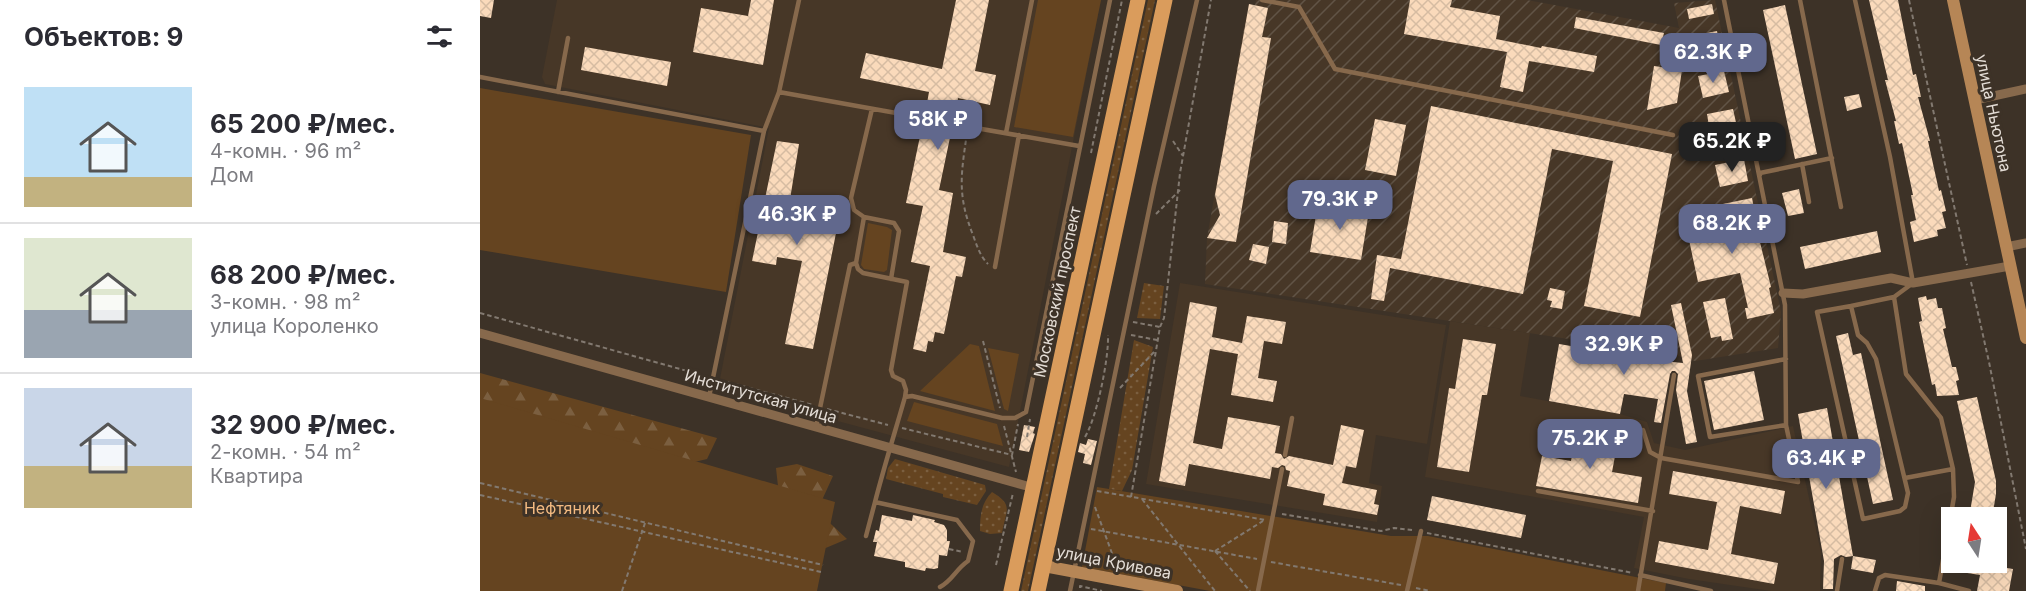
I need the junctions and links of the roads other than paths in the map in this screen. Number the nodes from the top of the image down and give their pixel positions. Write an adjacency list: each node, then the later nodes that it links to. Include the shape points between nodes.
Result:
1 (800, 0): 16 (lane)
2 (1032, 0): 22 (lane)
3 (1110, 0): 25 (lane)
4 (1138, 0): 58 (main road, Московский проспект)
5 (1166, 0): 65 (main road)
6 (1197, 0): 66 (lane)
7 (1262, 0): 24 (lane, via 1299,7 1335,69)
8 (1724, 0): 28 (lane)
9 (1800, 0): 26 (lane)
10 (1855, 0): 38 (lane)
11 (1953, 0): 17 (street, улица Ньютона)
12 (568, 38): 15 (lane)
13 (480, 77): 15 (lane)
14 (2026, 89): 17 (street)
15 (558, 92): 21 (lane)
16 (779, 92): 18 (lane); 21 (lane)
17 (1975, 100): 33 (street, улица Ньютона)
18 (872, 109): 19 (lane); 31 (lane, via 851,198 854,210)
19 (924, 118)
20 (953, 123): 22 (lane)
21 (764, 131): 46 (lane)
22 (1006, 133): 23 (lane)
23 (1019, 135): 25 (lane); 36 (lane)
24 (1673, 135)
25 (1079, 146): 47 (lane, via 1026,412 1015,418 1002,418)
26 (1832, 158): 27 (lane); 30 (lane)
27 (1802, 164): 28 (lane, via 1760,172); 29 (lane)
28 (1762, 184): 39 (lane)
29 (1809, 202)
30 (1841, 207)
31 (864, 217): 34 (lane); 37 (lane, via 898,226)
32 (2026, 243): 33 (street)
33 (2006, 247): 35 (street, улица Ньютона)
34 (856, 263): 37 (lane, via 863,273); 50 (lane, via 850,265)
35 (2010, 266): 38 (street); 43 (street, улица Ньютона)
36 (994, 267)
37 (891, 279): 47 (lane, via 907,282 891,370 893,376 903,381)
38 (1913, 283): 39 (street, via 1891,278 1803,294); 40 (lane)
39 (1783, 293): 44 (lane)
40 (1894, 297): 41 (lane); 56 (lane, via 1906,374 1941,418)
41 (1851, 306): 57 (lane, via 1858,335 1876,359); 57 (lane, via 1817,312 1863,519 1905,507)
42 (480, 333): 46 (street, Институтская улица)
43 (2026, 338)
44 (1786, 359): 49 (lane); 49 (lane, via 1698,376 1710,437)
45 (1674, 375): 54 (lane)
46 (709, 396): 50 (street, Институтская улица)
47 (905, 397): 52 (lane)
48 (1292, 418): 53 (lane)
49 (1786, 425): 54 (lane, via 1798,482)
50 (816, 427): 52 (street, Институтская улица)
51 (1643, 430): 54 (lane, via 1650,452)
52 (888, 448): 58 (street, Институтская улица); 60 (lane)
53 (1285, 455)
54 (1661, 458): 61 (lane)
55 (1282, 469): 77 (lane)
56 (1953, 469): 57 (lane); 68 (lane, via 1953,496)
57 (1905, 478)
58 (1034, 488): 73 (main road, Московский проспект)
59 (1538, 491): 61 (lane)
60 (874, 502): 63 (lane); 70 (lane, via 957,520 973,541 968,561 956,570 951,581)
61 (1653, 512): 67 (lane)
62 (1421, 531): 71 (lane)
63 (866, 536)
64 (1842, 559): 80 (lane)
65 (1044, 566): 66 (street, улица Кривова); 74 (main road)
66 (1074, 571): 69 (street, улица Кривова); 75 (lane)
67 (1640, 575): 78 (lane); 79 (lane)
68 (1939, 583): 72 (lane); 81 (lane, via 1885,575 1879,578)
69 (1127, 584): 76 (street, улица Кривова)
70 (940, 587)
71 (1408, 589)
72 (1957, 590): 82 (lane)
73 (1011, 591)
74 (1038, 591)
75 (1070, 591)
76 (1177, 591)
77 (1258, 591)
78 (1638, 591)
79 (1711, 591)
80 (1837, 591)
81 (1875, 591)
82 (1970, 591)

